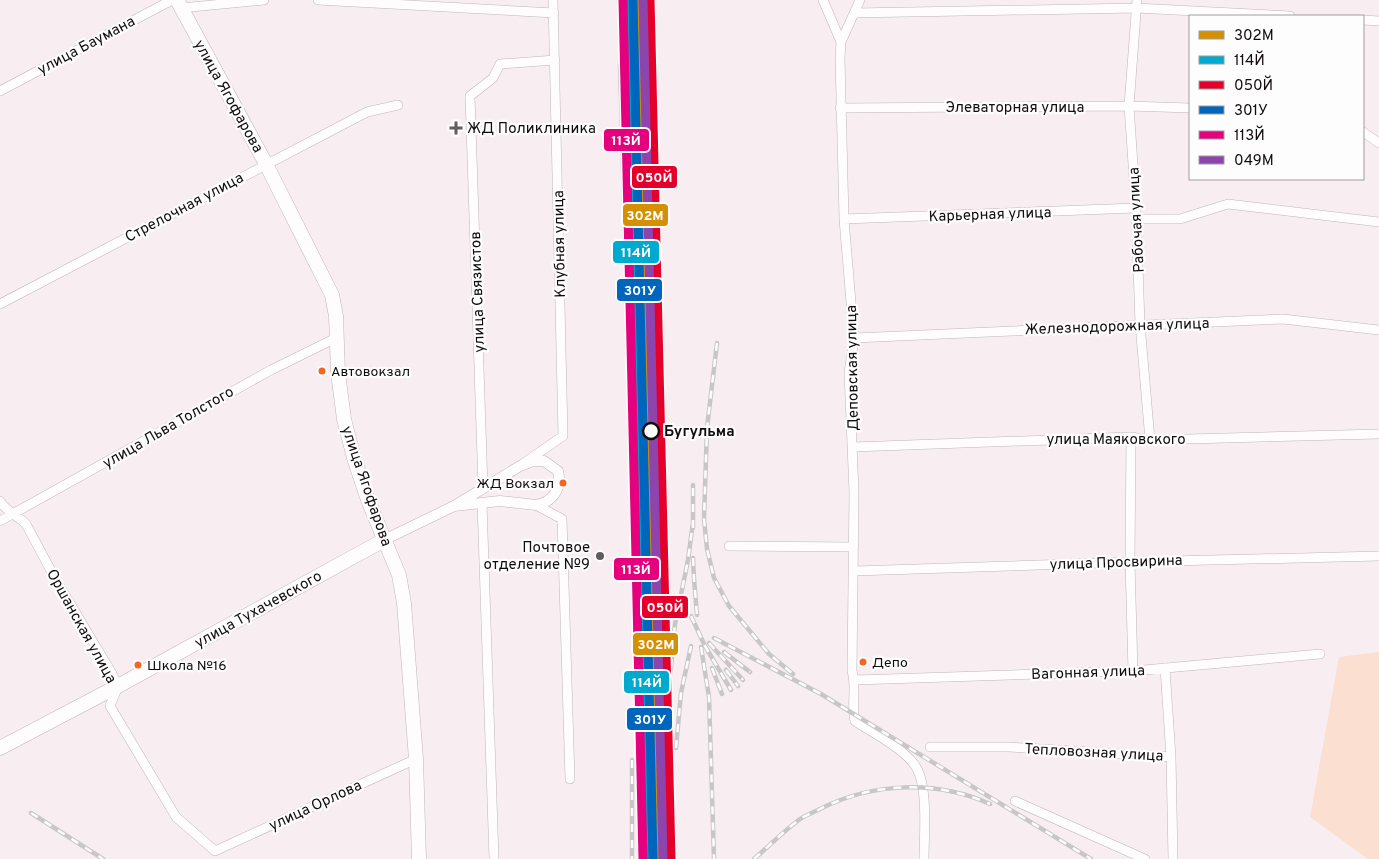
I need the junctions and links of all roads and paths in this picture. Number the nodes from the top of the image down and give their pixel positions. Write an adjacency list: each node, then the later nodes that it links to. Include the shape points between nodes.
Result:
1 (264, 0): 7 (street)
2 (318, 0): 6 (street)
3 (553, 0): 9 (street, Клубная улица)
4 (823, 0): 14 (street)
5 (860, 0): 10 (street, Деповская улица)
6 (417, 2): 9 (street)
7 (177, 3): 16 (street, улица Баумана); 23 (main road, улица Ягофарова)
8 (1137, 4): 10 (street); 11 (street); 18 (street, Рабочая улица)
9 (554, 13): 15 (street, Клубная улица)
10 (854, 13): 14 (street, Деповская улица)
11 (1277, 15)
12 (1364, 20): 13 (street)
13 (1379, 21)
14 (842, 42): 19 (street, Деповская улица)
15 (555, 60): 37 (street, Клубная улица, via 563,436); 38 (street, улица Связистов, via 500,64 493,78 470,96)
16 (0, 91)
17 (398, 105): 23 (street, Стрелочная улица, via 367,112)
18 (1129, 106): 19 (street, Элеваторная улица); 20 (street, Элеваторная улица); 24 (street, Рабочая улица)
19 (840, 108): 25 (street, Деповская улица)
20 (1189, 108)
21 (1364, 133): 22 (street)
22 (1379, 142)
23 (266, 164): 28 (street, Стрелочная улица); 31 (main road, улица Ягофарова, via 332,295)
24 (1136, 208): 25 (street, Карьерная улица); 26 (street, Рабочая улица)
25 (844, 219): 32 (street, Деповская улица)
26 (1136, 219): 27 (street, via 1180,219 1228,204); 29 (street, Рабочая улица)
27 (1379, 222)
28 (0, 304)
29 (1140, 324): 30 (street, Железнодорожная улица, via 1283,319); 32 (street, Железнодорожная улица); 35 (street, Рабочая улица)
30 (1379, 330)
31 (338, 337): 43 (street, улица Льва Толстого, via 237,388); 45 (main road, улица Ягофарова, via 338,373 344,419 354,458)
32 (854, 338): 36 (street, Деповская улица, via 849,373)
33 (1379, 434): 35 (street, улица Маяковского)
34 (1132, 437): 35 (street, улица Маяковского); 36 (street, улица Маяковского); 49 (street)
35 (1150, 440)
36 (853, 446): 47 (street, Деповская улица)
37 (520, 466): 38 (street); 41 (street, via 544,461 558,470 556,493 546,502)
38 (483, 488): 42 (street)
39 (0, 501): 43 (street, Оршанская улица)
40 (482, 503): 41 (street, via 500,501); 42 (street); 64 (street)
41 (536, 505): 60 (street, via 562,519)
42 (454, 506): 45 (street)
43 (12, 514): 44 (street, улица Льва Толстого); 55 (street, Оршанская улица, via 26,524)
44 (0, 521)
45 (384, 540): 55 (main road, улица Тухачевского); 59 (main road, улица Ягофарова, via 399,575 404,603)
46 (729, 546): 47 (street)
47 (854, 548): 50 (street, Деповская улица)
48 (1379, 556): 49 (street, улица Просвирина)
49 (1130, 562): 50 (street, улица Просвирина); 53 (street)
50 (854, 571): 54 (street, Деповская улица, via 852,671)
51 (1320, 654): 52 (street, Вагонная улица)
52 (1165, 668): 53 (street, Вагонная улица); 58 (street, Тепловозная улица)
53 (1133, 671): 54 (street, Вагонная улица)
54 (855, 680): 65 (street, Деповская улица, via 855,721 906,755 920,774)
55 (118, 686): 57 (main road, улица Тухачевского); 62 (street, Оршанская улица, via 111,709 176,818)
56 (930, 747): 58 (street, Тепловозная улица, via 1009,747)
57 (0, 748)
58 (1171, 757): 67 (street)
59 (416, 759): 62 (street, улица Орлова); 63 (main road, улица Ягофарова)
60 (570, 779)
61 (1015, 801): 66 (street)
62 (216, 855)
63 (420, 859)
64 (494, 859)
65 (924, 859)
66 (1145, 859)
67 (1173, 859)

